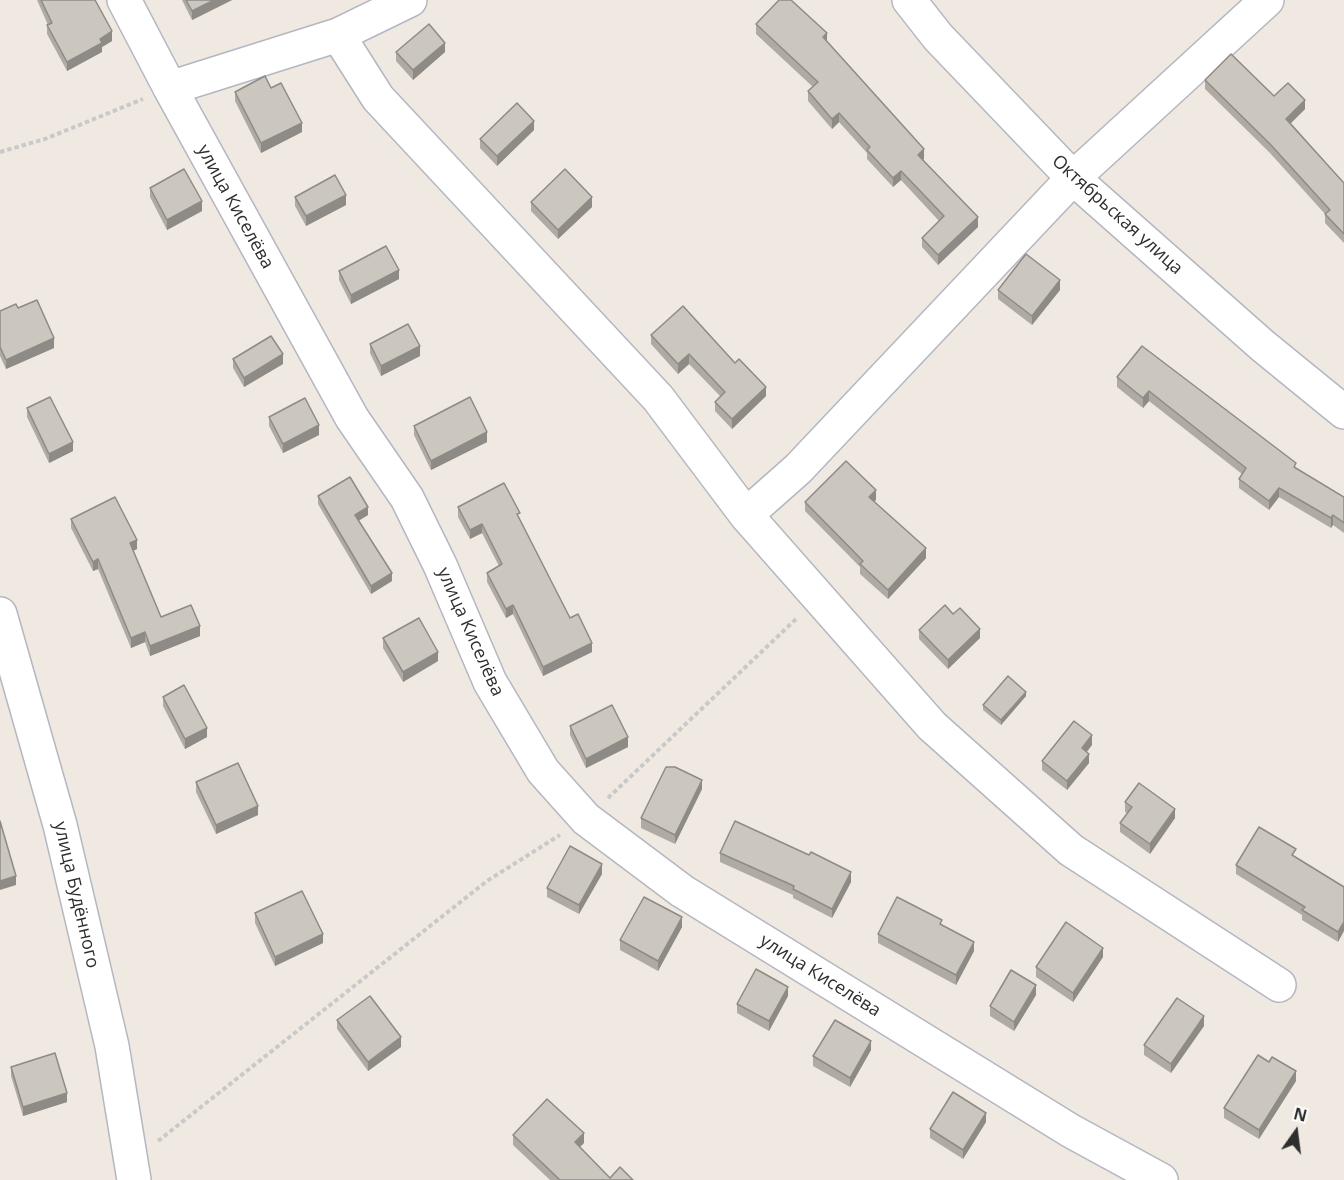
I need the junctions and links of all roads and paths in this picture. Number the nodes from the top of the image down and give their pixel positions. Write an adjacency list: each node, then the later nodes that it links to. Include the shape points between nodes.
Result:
1 (124, 0): 6 (street, улица Киселёва)
2 (410, 0): 5 (street)
3 (909, 0): 8 (street, Октябрьская улица, via 938,37)
4 (1267, 0): 8 (street)
5 (338, 35): 6 (street); 10 (street, via 378,98 658,398)
6 (170, 88): 7 (path, via 45,139); 13 (street, улица Киселёва, via 352,418 407,498 490,682 543,771)
7 (0, 152)
8 (1073, 178): 9 (street, Октябрьская улица); 10 (street, via 798,469)
9 (1344, 412)
10 (746, 515): 11 (street)
11 (818, 597): 13 (path); 14 (street, via 932,726 1071,850)
12 (0, 614): 15 (street, улица Будённого, via 60,825 112,1046)
13 (586, 819): 15 (path, via 487,881); 16 (street, улица Киселёва, via 682,891 1071,1131)
14 (1279, 985)
15 (133, 1171)
16 (1161, 1180)

